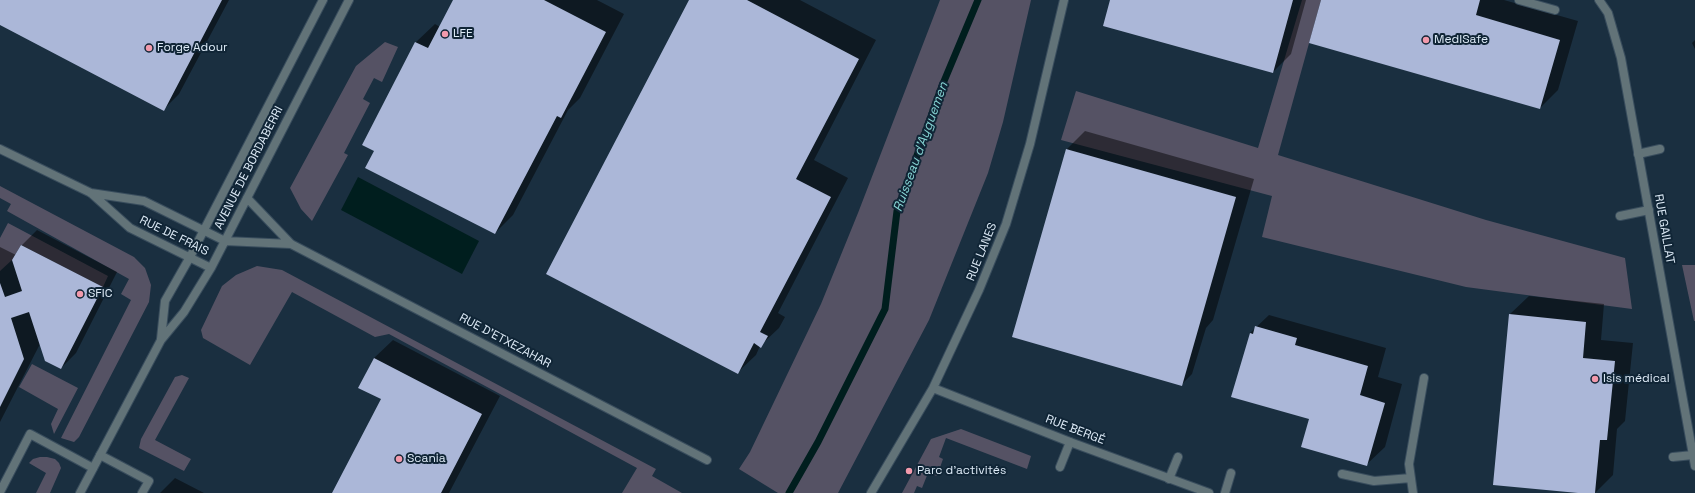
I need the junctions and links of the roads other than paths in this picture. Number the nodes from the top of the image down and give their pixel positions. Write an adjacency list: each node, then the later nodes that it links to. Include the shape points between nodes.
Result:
1 (323, 0): 14 (street, AVENUE DE BORDABERRI)
2 (349, 0): 11 (street, AVENUE DE BORDABERRI)
3 (1064, 0): 21 (street, RUE LANES, via 1030,144 1006,224 979,290)
4 (1519, 0): 6 (street)
5 (1599, 0): 9 (street, RUE GAILLAT, via 1608,13 1615,34)
6 (1555, 10)
7 (0, 149): 10 (street, RUE DE FRAIS)
8 (1660, 149): 9 (street)
9 (1638, 154): 12 (street, RUE GAILLAT)
10 (91, 193): 14 (street, RUE DE FRAIS, via 144,201); 17 (street, RUE DE FRAIS, via 130,228)
11 (247, 198): 15 (street, AVENUE DE BORDABERRI); 16 (street, RUE D'ETXEZAHAR)
12 (1649, 210): 13 (street); 24 (street, RUE GAILLAT)
13 (1620, 216)
14 (204, 229): 15 (street, RUE DE FRAIS); 17 (street, AVENUE DE BORDABERRI)
15 (225, 240): 16 (street, RUE D'ETXEZAHAR); 18 (street, AVENUE DE BORDABERRI)
16 (291, 244): 27 (street, RUE D'ETXEZAHAR)
17 (190, 257): 18 (street, RUE DE FRAIS); 19 (street, AVENUE DE BORDABERRI, via 165,301)
18 (211, 268): 19 (street, AVENUE DE BORDABERRI, via 184,312)
19 (161, 340): 23 (street, AVENUE DE BORDABERRI)
20 (1424, 378): 33 (street, via 1409,464)
21 (933, 388): 22 (street, RUE BERGÉ); 38 (street, RUE LANES)
22 (1070, 442): 29 (street); 34 (street, RUE BERGÉ)
23 (100, 455): 30 (street, AVENUE DE BORDABERRI); 37 (street, via 149,481)
24 (1693, 455): 26 (street); 28 (street, RUE GAILLAT)
25 (1178, 457): 34 (street)
26 (1673, 458)
27 (706, 460)
28 (1695, 466)
29 (1060, 467)
30 (94, 468): 35 (street, via 30,434); 36 (street, AVENUE DE BORDABERRI)
31 (1231, 473): 40 (street)
32 (1342, 474): 33 (street, via 1374,481)
33 (1411, 478): 41 (street)
34 (1169, 479): 39 (street, RUE BERGÉ)
35 (0, 492)
36 (80, 493)
37 (142, 493)
38 (872, 493)
39 (1209, 493)
40 (1225, 493)
41 (1413, 493)

